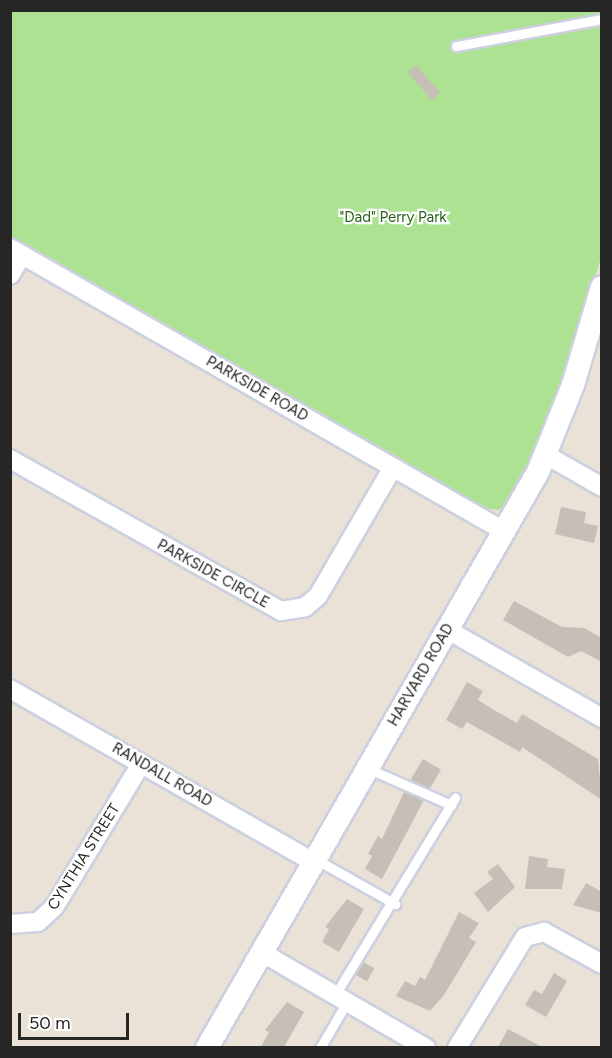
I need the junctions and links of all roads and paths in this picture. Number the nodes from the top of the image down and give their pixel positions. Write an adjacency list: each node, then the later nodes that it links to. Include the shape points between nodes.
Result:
1 (602, 20): 2 (lane)
2 (456, 46)
3 (16, 251): 4 (street); 8 (street, PARKSIDE ROAD)
4 (10, 275)
5 (602, 287): 6 (street, HARVARD ROAD)
6 (546, 455): 9 (street); 10 (street, HARVARD ROAD)
7 (10, 459): 8 (street, PARKSIDE CIRCLE, via 281,611 305,607 318,596)
8 (393, 467): 10 (street, PARKSIDE ROAD)
9 (602, 487)
10 (504, 531): 11 (street, HARVARD ROAD)
11 (446, 629): 13 (street); 15 (street, HARVARD ROAD)
12 (10, 688): 14 (street, RANDALL ROAD)
13 (602, 718)
14 (141, 764): 16 (street, RANDALL ROAD); 18 (street, CYNTHIA STREET, via 55,906 38,922)
15 (367, 768): 16 (street, HARVARD ROAD); 17 (lane, via 453,802)
16 (314, 861): 17 (lane); 19 (street, HARVARD ROAD)
17 (395, 904): 21 (lane)
18 (10, 924)
19 (261, 952): 21 (street); 22 (street, HARVARD ROAD)
20 (602, 964): 25 (street, via 549,934 529,934 514,948)
21 (341, 999): 23 (lane); 24 (street)
22 (207, 1047)
23 (320, 1047)
24 (426, 1047)
25 (458, 1047)

